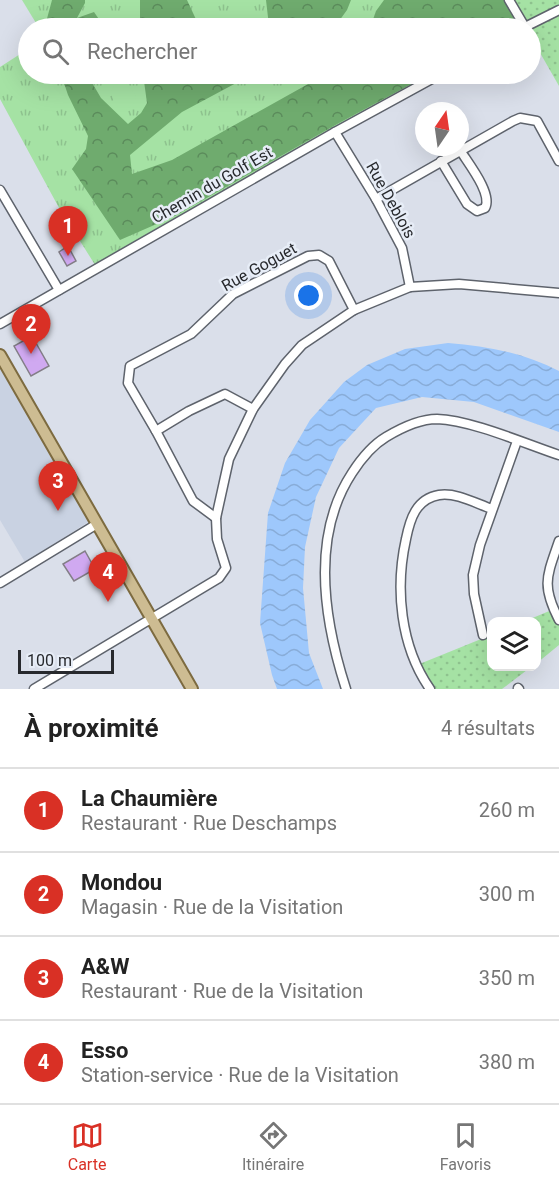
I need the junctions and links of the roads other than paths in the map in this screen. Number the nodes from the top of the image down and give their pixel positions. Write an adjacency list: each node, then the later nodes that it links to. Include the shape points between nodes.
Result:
1 (509, 0): 3 (street)
2 (559, 10): 4 (street)
3 (519, 18)
4 (541, 19)
5 (423, 84): 6 (street, Chemin du Golf Est)
6 (335, 132): 13 (street, Rue Deblois); 15 (street, Chemin du Golf Est)
7 (469, 145): 10 (street, via 520,118 537,121)
8 (450, 156): 11 (street)
9 (464, 156): 11 (street, via 487,194 486,208 477,211 467,204)
10 (559, 160)
11 (441, 161): 13 (street)
12 (0, 190): 15 (street)
13 (376, 199): 14 (street, Rue Deblois, via 402,249)
14 (410, 287): 16 (street, via 459,284); 17 (street)
15 (59, 290): 18 (street, Chemin du Golf Est)
16 (559, 293)
17 (354, 310): 20 (street, via 302,345); 21 (street, Rue Goguet, via 329,261 320,255 308,256 233,294 191,334 130,366 128,383)
18 (0, 324)
19 (0, 355): 26 (main road)
20 (253, 409): 21 (street, via 225,394); 25 (street, via 229,459)
21 (156, 431): 25 (street, Rue Goguet, via 192,501)
22 (517, 441): 23 (street); 24 (street); 34 (street, via 457,421 435,419 393,433 358,464 334,509 325,570 327,617)
23 (559, 455)
24 (492, 509): 31 (street, via 473,575); 35 (street, via 440,494 418,507 410,519 401,561 400,594 409,645)
25 (216, 518): 29 (street, via 217,539 226,568 219,578)
26 (97, 524): 28 (street); 29 (main road)
27 (559, 541): 30 (street, via 546,582)
28 (0, 583)
29 (151, 617): 32 (street); 33 (main road)
30 (559, 620)
31 (483, 635)
32 (34, 689)
33 (192, 689)
34 (346, 689)
35 (430, 689)

